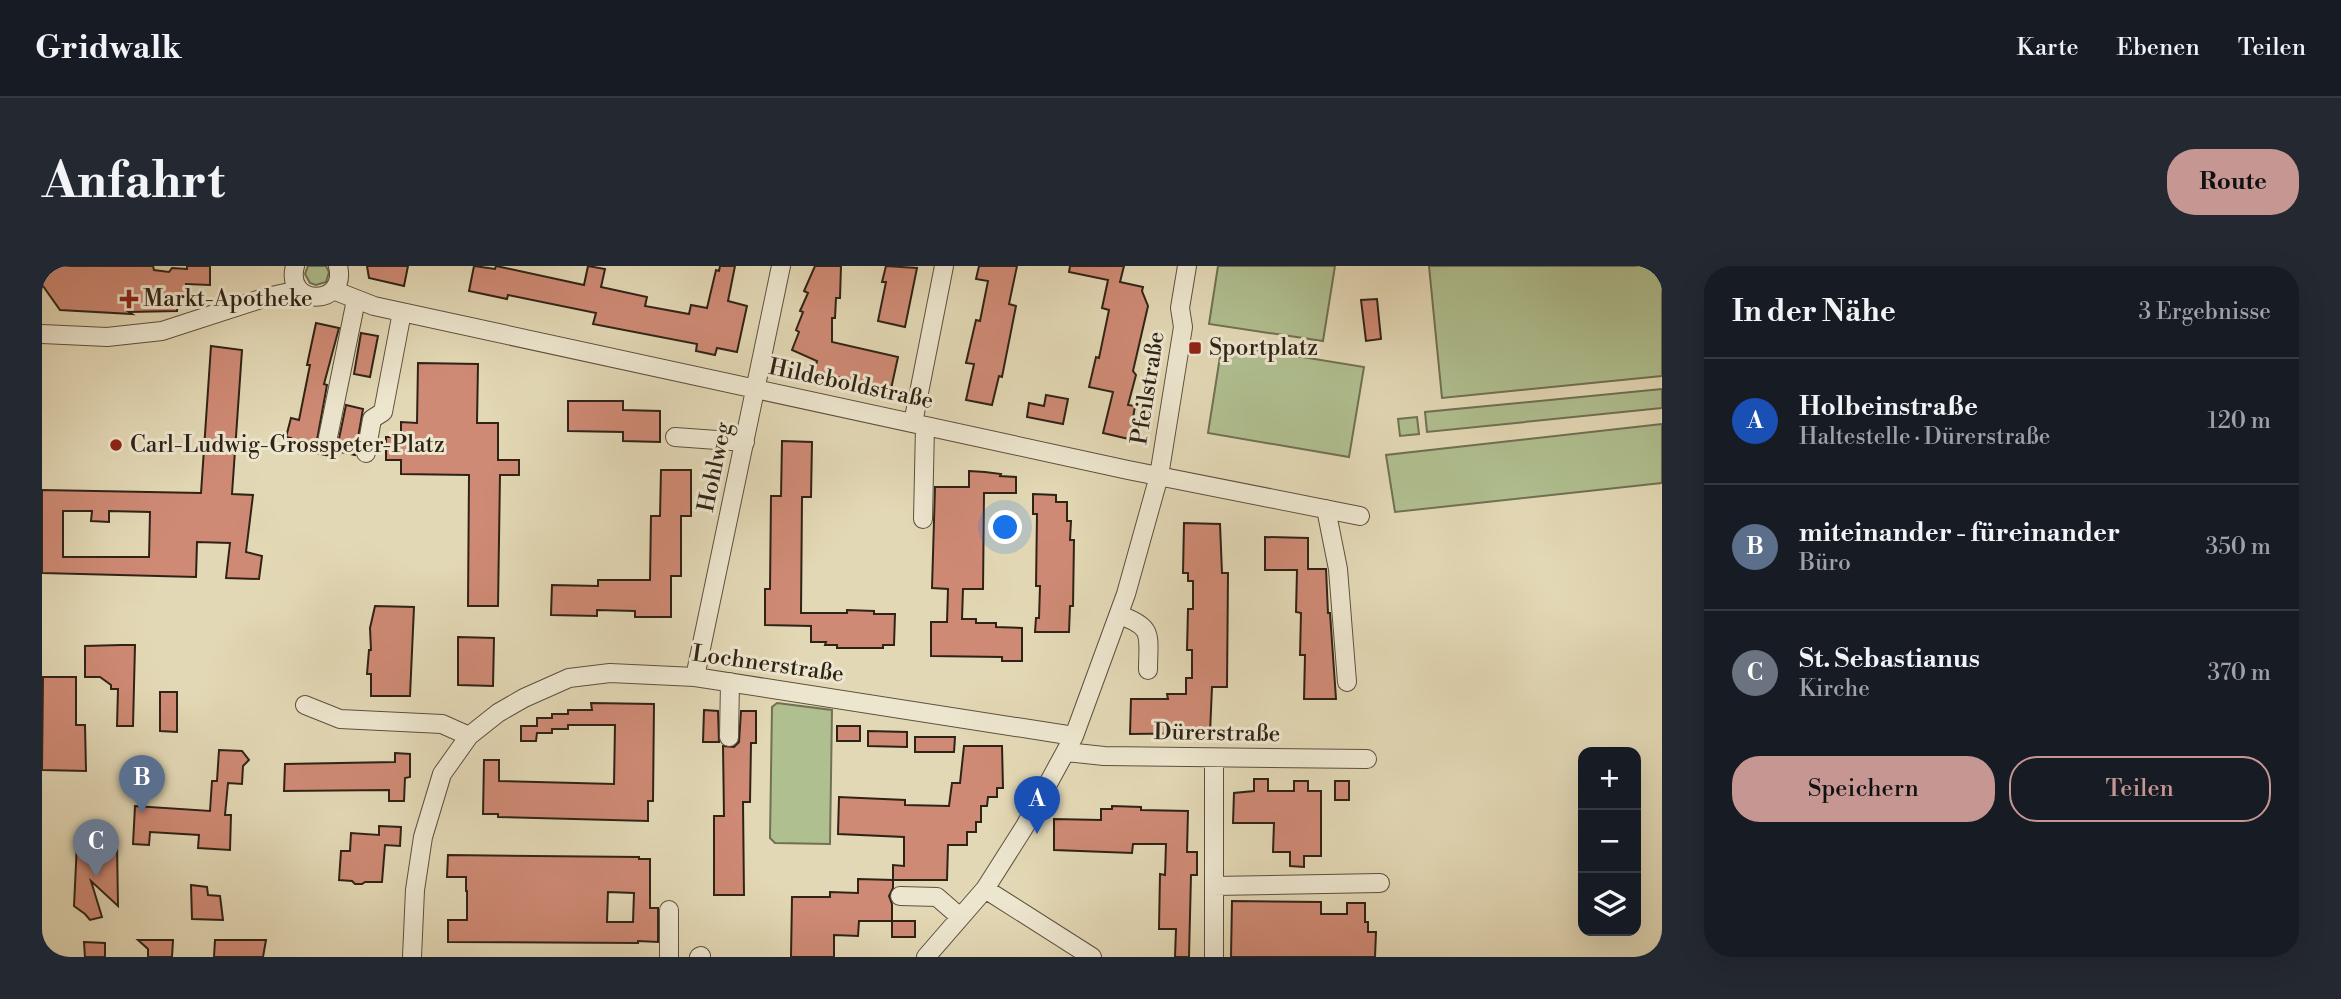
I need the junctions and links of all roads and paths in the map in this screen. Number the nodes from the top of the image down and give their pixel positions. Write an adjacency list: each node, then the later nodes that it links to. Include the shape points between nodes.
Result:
1 (295, 266): 6 (street)
2 (338, 266): 7 (street)
3 (781, 266): 11 (street, Hohlweg)
4 (944, 266): 12 (street)
5 (1187, 266): 17 (street, Pfeilstraße, via 1180,308 1183,327)
6 (299, 290): 7 (street, via 320,297); 10 (street, via 162,331 107,337)
7 (333, 290): 8 (street, Hildeboldstraße)
8 (356, 300): 9 (street, Hildeboldstraße); 13 (street)
9 (402, 312): 11 (street, Hildeboldstraße); 16 (street, via 383,412 372,419)
10 (42, 334)
11 (756, 389): 12 (street, Hildeboldstraße); 15 (street, Hohlweg)
12 (919, 425): 17 (street, Hildeboldstraße); 20 (street)
13 (328, 437)
14 (675, 437): 15 (street)
15 (745, 442): 23 (street, Hohlweg)
16 (366, 453)
17 (1159, 477): 18 (street, Hildeboldstraße); 21 (street)
18 (1326, 509): 19 (street, Hildeboldstraße); 25 (street, via 1338,569)
19 (1360, 516)
20 (923, 519)
21 (1119, 615): 22 (street, via 1139,622 1148,634); 29 (street)
22 (1148, 670)
23 (695, 677): 24 (street, Lochnerstraße); 27 (street, Lochnerstraße, via 610,673 569,678 498,713)
24 (730, 682): 28 (street); 29 (street, Lochnerstraße)
25 (1347, 682)
26 (305, 705): 27 (street, via 340,719 442,724)
27 (469, 736): 38 (street, Lochnerstraße, via 442,775 427,816 415,890)
28 (729, 737)
29 (1070, 744): 30 (street, Dürerstraße, via 1104,755); 34 (street)
30 (1214, 758): 31 (street, Dürerstraße); 33 (street)
31 (1367, 759)
32 (1380, 883): 33 (street)
33 (1214, 886): 42 (street)
34 (985, 889): 37 (street); 41 (street)
35 (900, 896): 37 (street, via 937,897)
36 (669, 910): 39 (street)
37 (960, 917): 40 (street)
38 (412, 957)
39 (669, 957)
40 (926, 957)
41 (1092, 957)
42 (1214, 957)

